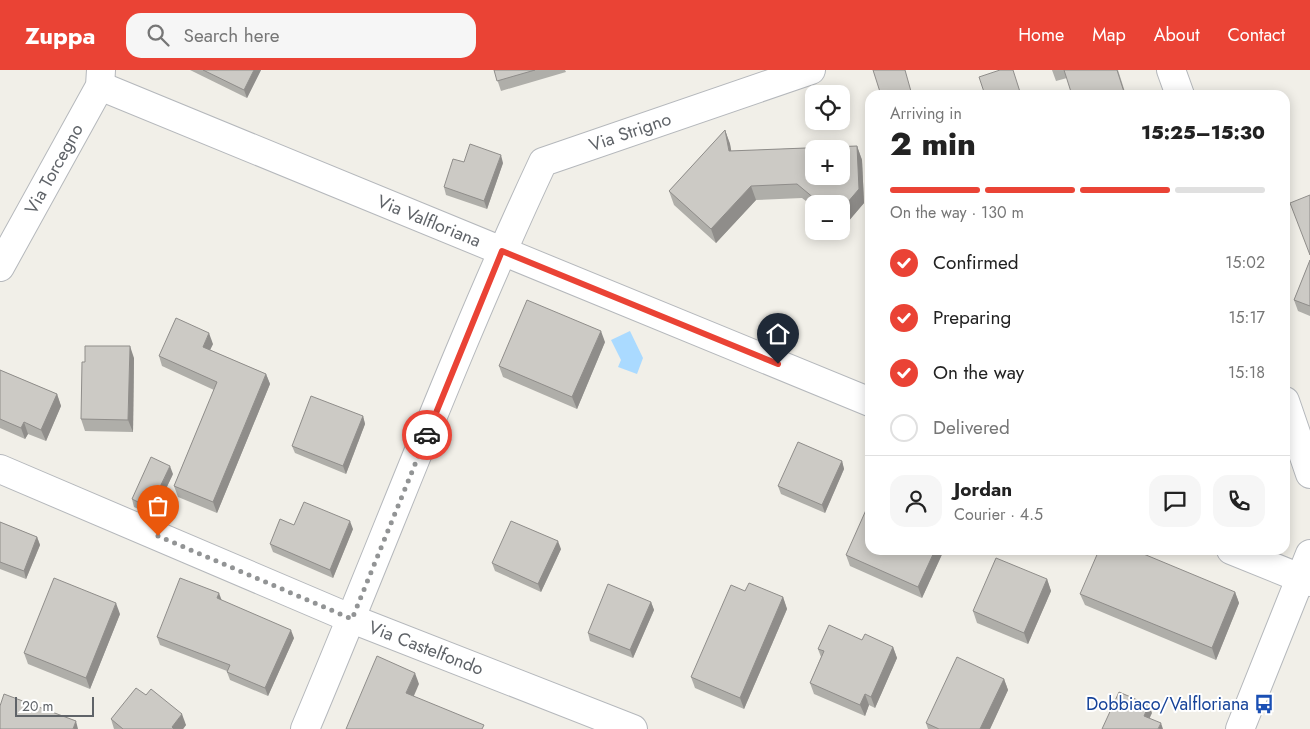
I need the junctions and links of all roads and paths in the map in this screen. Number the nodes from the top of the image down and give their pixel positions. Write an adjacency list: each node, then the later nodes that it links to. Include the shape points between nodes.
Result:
1 (811, 70): 5 (street, Via Strigno, via 543,162)
2 (1171, 70): 4 (street)
3 (100, 78): 5 (street, Via Valfloriana); 6 (street, Via Torcegno)
4 (1178, 90)
5 (502, 251): 7 (street, Via Valfloriana); 13 (street, Via Strigno)
6 (0, 266)
7 (865, 400)
8 (1290, 416): 10 (street)
9 (0, 469): 13 (street, Via Castelfondo)
10 (1310, 474)
11 (1248, 555): 12 (street)
12 (1307, 572): 16 (street)
13 (352, 619): 14 (street, Via Strigno); 15 (street, Via Castelfondo)
14 (305, 729)
15 (633, 729)
16 (1240, 729)

